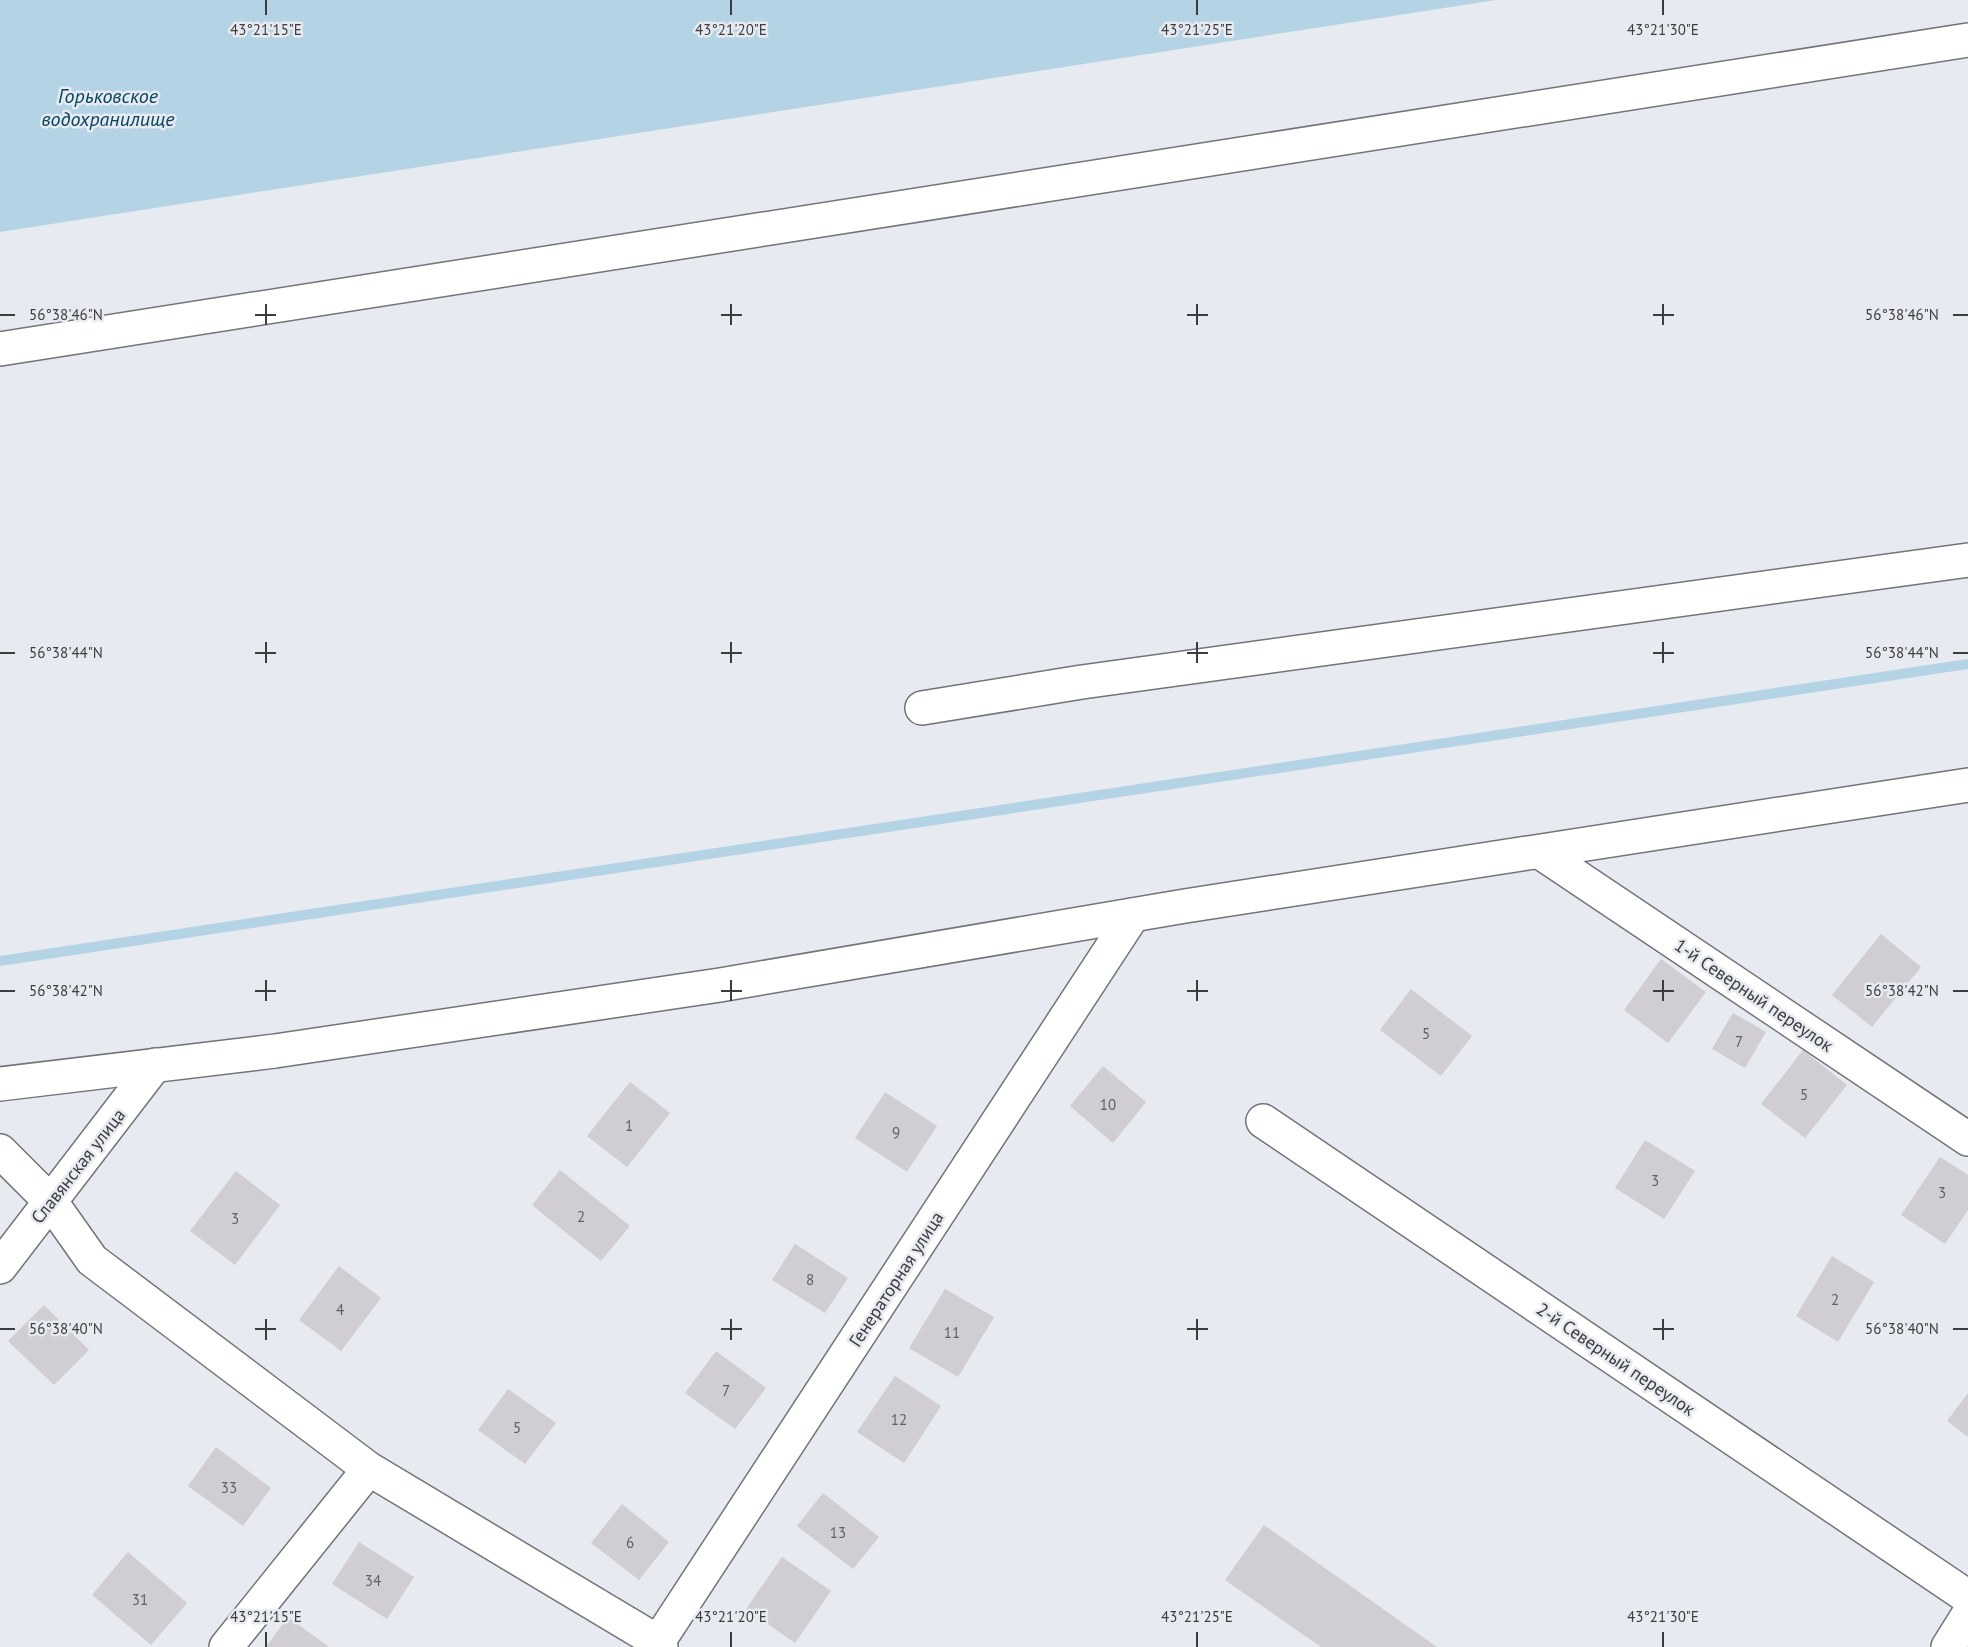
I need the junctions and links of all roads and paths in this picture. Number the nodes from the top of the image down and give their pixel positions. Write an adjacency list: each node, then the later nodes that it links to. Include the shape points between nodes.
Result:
1 (1968, 40): 2 (street)
2 (0, 349)
3 (1968, 560): 4 (street, via 1082,682)
4 (922, 708)
5 (1968, 785): 6 (street)
6 (1540, 852): 7 (street); 11 (street, 1-й Северный переулок)
7 (1133, 915): 8 (street, via 720,986); 18 (street, Генераторная улица)
8 (155, 1065): 9 (street); 13 (street, Славянская улица)
9 (0, 1084)
10 (1263, 1121): 16 (street, 2-й Северный переулок)
11 (1968, 1139)
12 (0, 1151): 13 (street)
13 (51, 1202): 14 (street, Славянская улица); 15 (street, via 92,1260)
14 (0, 1267)
15 (369, 1469): 18 (street); 19 (street)
16 (1968, 1597)
17 (1968, 1615): 20 (street)
18 (659, 1645)
19 (226, 1647)
20 (1948, 1647)

